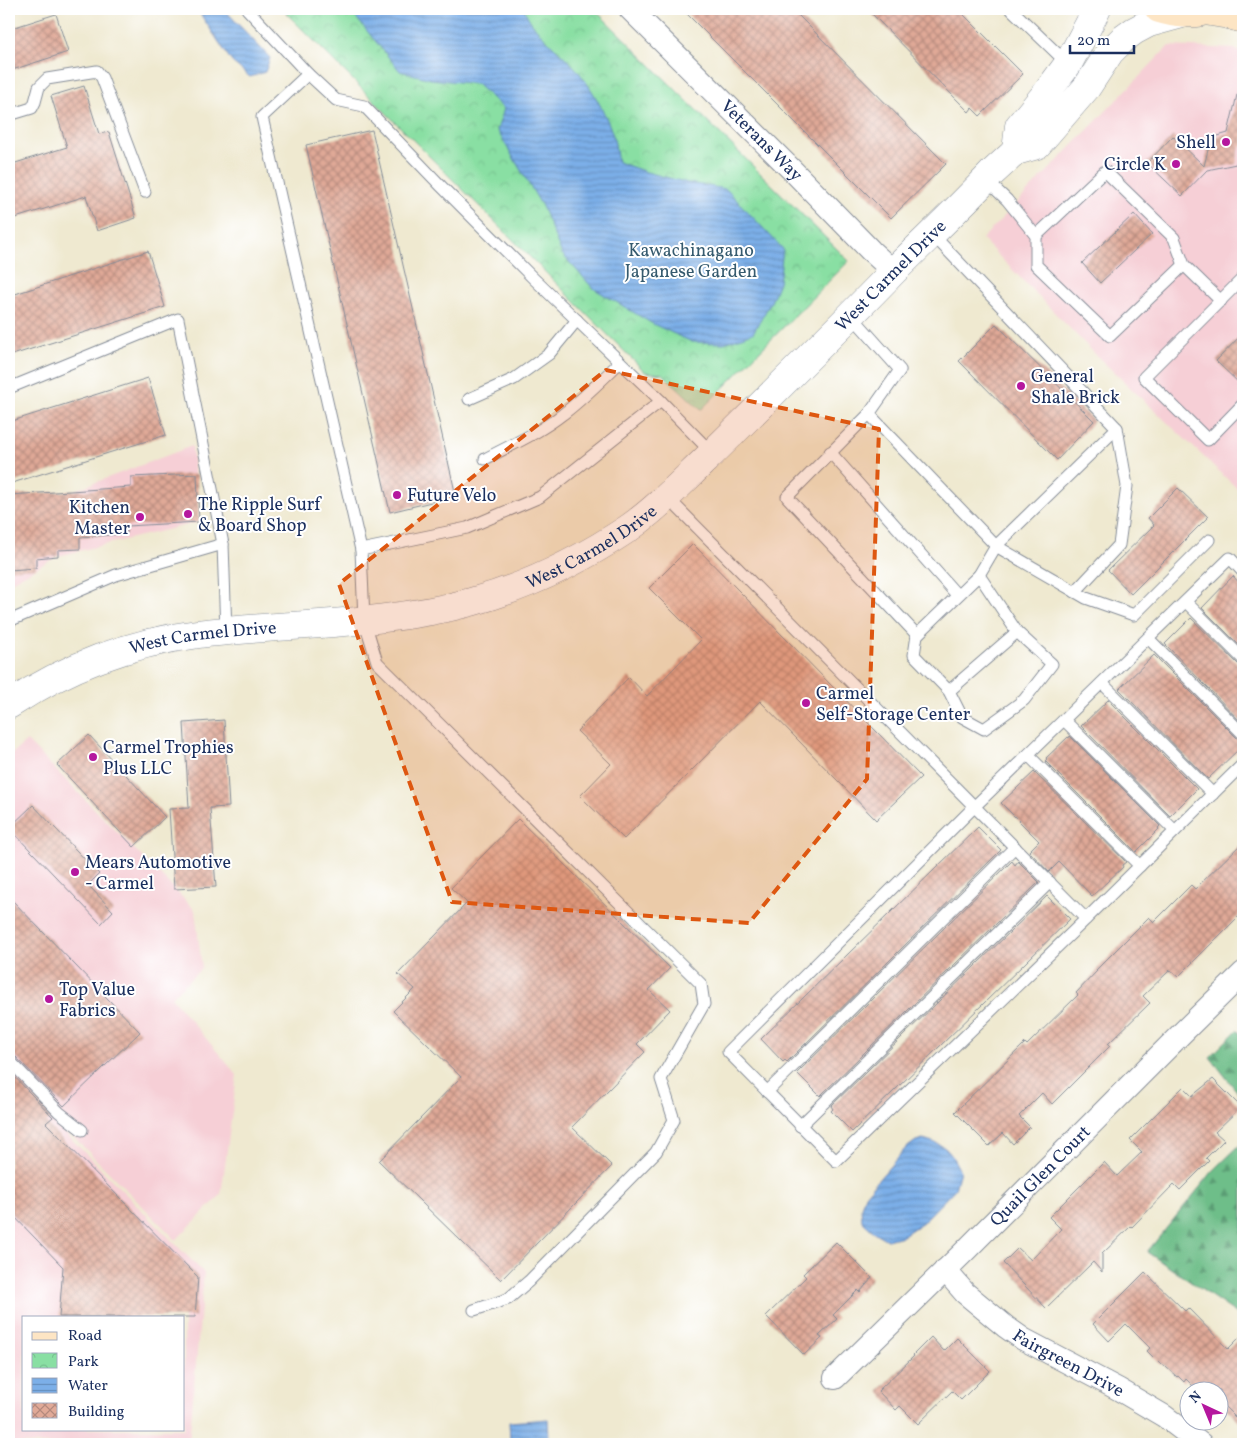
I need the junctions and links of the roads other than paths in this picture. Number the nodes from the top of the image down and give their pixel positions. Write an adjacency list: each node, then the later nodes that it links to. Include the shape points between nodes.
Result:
1 (247, 9): 8 (lane)
2 (630, 9): 16 (street, Veterans Way)
3 (1011, 9): 7 (lane)
4 (1097, 9): 7 (street)
5 (1189, 11): 6 (main road); 10 (street, West Carmel Drive, via 1149,23 1123,39 1037,145)
6 (1243, 19)
7 (1068, 64): 10 (street, via 1019,126)
8 (308, 74): 20 (lane, via 336,100 364,106); 35 (lane, via 262,117)
9 (9, 115): 12 (lane, via 32,108 39,87 47,79 98,72)
10 (1016, 151): 11 (street, West Carmel Drive)
11 (986, 180): 13 (street, West Carmel Drive); 14 (lane)
12 (146, 192)
13 (932, 234): 16 (street, West Carmel Drive); 27 (lane)
14 (1036, 236): 15 (lane, via 1105,171 1174,238); 15 (lane, via 1036,265 1110,336)
15 (1184, 265): 18 (lane)
16 (894, 272): 19 (street, West Carmel Drive)
17 (1243, 278): 18 (lane)
18 (1221, 301): 25 (lane, via 1144,377 1208,440)
19 (851, 315): 26 (lane, via 900,370); 29 (street, West Carmel Drive)
20 (577, 320): 21 (lane); 23 (lane, via 549,354 514,379)
21 (620, 362): 24 (lane); 30 (lane, via 562,414 533,434)
22 (9, 388): 33 (lane, via 178,319)
23 (469, 399)
24 (661, 401): 29 (lane); 35 (lane, via 540,497 467,528)
25 (1243, 404)
26 (869, 414): 28 (lane); 34 (lane)
27 (1117, 428): 34 (lane); 38 (lane, via 1128,486 1119,545)
28 (830, 452): 39 (lane); 45 (lane, via 787,497)
29 (712, 453): 31 (street, West Carmel Drive)
30 (485, 459)
31 (667, 497): 41 (street, West Carmel Drive, via 630,527 591,552 516,587 471,602 401,616); 56 (lane)
32 (1209, 540): 38 (lane, via 1134,616)
33 (222, 544): 42 (lane, via 116,575); 43 (lane)
34 (996, 546): 37 (lane); 38 (lane)
35 (361, 550): 41 (lane)
36 (1243, 572): 40 (lane, via 1230,558)
37 (979, 575): 39 (lane); 44 (lane)
38 (1074, 592)
39 (957, 596): 45 (lane)
40 (1186, 602): 46 (lane); 47 (lane)
41 (364, 619): 43 (street, West Carmel Drive); 68 (lane, via 377,662 701,984 704,1004 661,1079 674,1120 656,1152 529,1281 508,1299)
42 (9, 621)
43 (226, 632): 50 (street, West Carmel Drive, via 156,642 82,664)
44 (1017, 632): 49 (lane); 49 (lane, via 1052,664 1024,700 984,729 962,717)
45 (916, 635): 49 (lane, via 914,655)
46 (1148, 638): 48 (lane); 52 (lane)
47 (1243, 659)
48 (1102, 683): 51 (lane); 55 (lane)
49 (949, 691)
50 (9, 705)
51 (1064, 720): 53 (lane); 57 (lane)
52 (1243, 734)
53 (1028, 755): 56 (lane); 59 (lane)
54 (1243, 764): 55 (lane)
55 (1213, 794): 57 (lane)
56 (975, 806): 58 (lane); 64 (lane, via 728,1052)
57 (1175, 831): 59 (lane)
58 (1015, 847): 60 (lane); 64 (lane)
59 (1140, 866): 61 (lane)
60 (1050, 882): 61 (lane); 65 (lane)
61 (1086, 919): 65 (lane, via 836,1161)
62 (1243, 973): 67 (street, Quail Glen Court)
63 (9, 1060): 66 (lane, via 59,1112)
64 (767, 1092): 65 (lane)
65 (800, 1126)
66 (82, 1130)
67 (945, 1270): 69 (street, Quail Glen Court); 70 (street, Fairgreen Drive, via 965,1293 1023,1339 1164,1416)
68 (474, 1310)
69 (835, 1378)
70 (1201, 1444)

